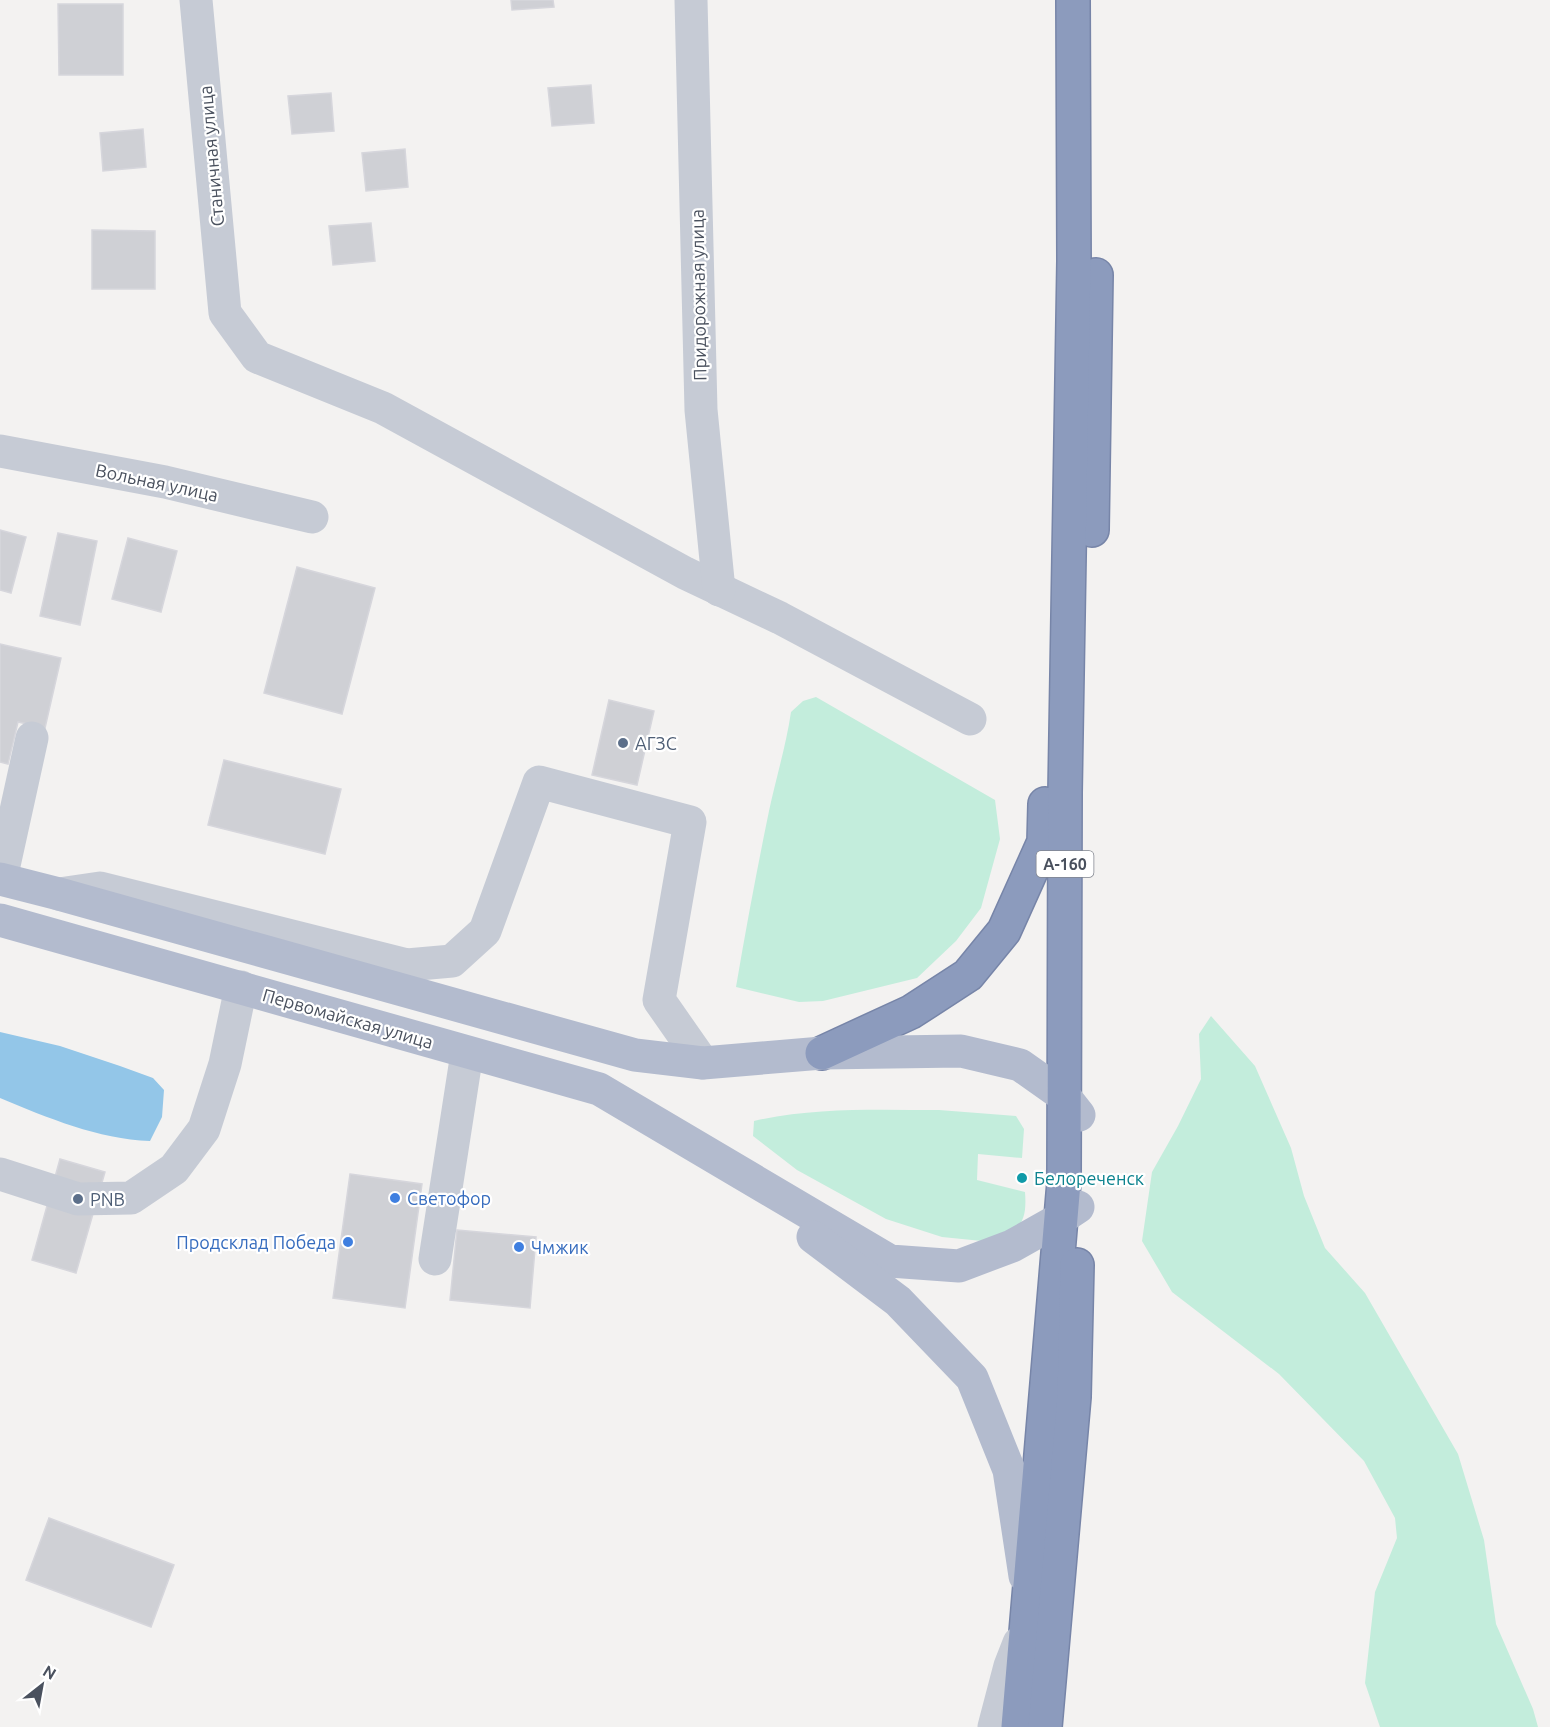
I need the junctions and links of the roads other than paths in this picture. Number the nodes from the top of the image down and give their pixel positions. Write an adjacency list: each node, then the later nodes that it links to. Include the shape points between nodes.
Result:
1 (196, 0): 8 (street, Станичная улица, via 225,313 257,357 383,408)
2 (691, 0): 8 (street, Придорожная улица, via 701,410)
3 (1073, 0): 5 (highway, А-160)
4 (1094, 0): 18 (highway, А-160, via 1096,350)
5 (1073, 340): 16 (highway, via 1054,394 1044,842 1004,931 968,975 911,1012); 18 (highway, А-160, via 1065,804)
6 (0, 451): 7 (street, Вольная улица, via 165,482)
7 (312, 517)
8 (719, 590): 9 (street)
9 (970, 719)
10 (32, 738): 11 (street)
11 (0, 879): 12 (main road)
12 (59, 894): 17 (main road, via 635,1055); 17 (street, via 100,888 407,965 452,961 485,932 539,782 582,793 690,822 659,1000)
13 (0, 920): 14 (main road, Первомайская улица)
14 (241, 987): 15 (main road, Первомайская улица); 20 (street, via 225,1064 204,1129 174,1169 131,1198 78,1200)
15 (467, 1053): 19 (main road, Первомайская улица, via 599,1089); 22 (street)
16 (822, 1053): 17 (main road); 18 (main road, via 961,1051 1020,1065)
17 (703, 1063)
18 (1072, 1106): 21 (highway, А-160)
19 (685, 1141): 21 (main road, via 890,1261 958,1266 1012,1246); 23 (main road, via 898,1301 972,1378 1009,1470)
20 (0, 1174)
21 (1069, 1213): 23 (highway, А-160); 26 (highway, А-160, via 1074,1397)
22 (435, 1259)
23 (1027, 1611): 24 (street); 25 (highway, А-160)
24 (994, 1727)
25 (1018, 1727)
26 (1045, 1727)

